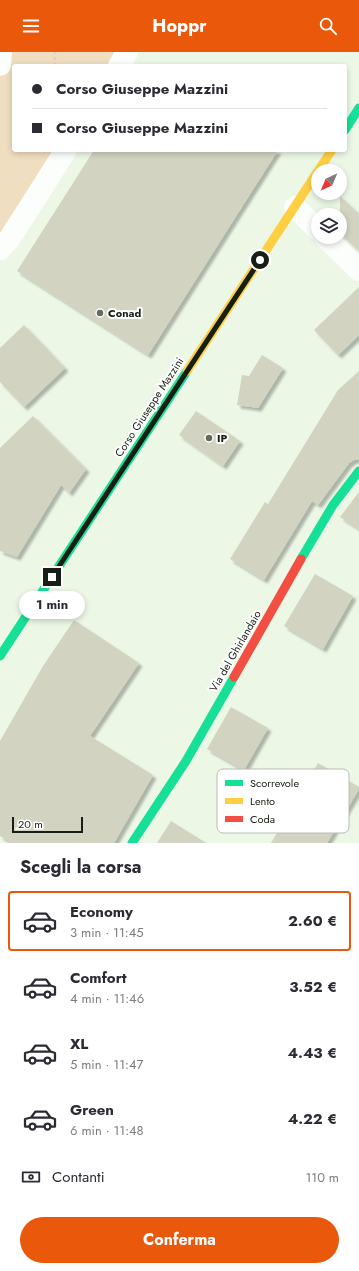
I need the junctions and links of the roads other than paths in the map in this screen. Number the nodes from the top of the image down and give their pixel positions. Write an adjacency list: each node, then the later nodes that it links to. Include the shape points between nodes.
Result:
1 (1, 52): 4 (street)
2 (127, 52): 3 (street)
3 (120, 64)
4 (0, 65)
5 (359, 108): 6 (main road)
6 (347, 127)
7 (65, 152): 14 (street, via 10,238)
8 (331, 152): 9 (main road, Corso Giuseppe Mazzini)
9 (323, 164)
10 (311, 182): 11 (main road, Corso Giuseppe Mazzini)
11 (295, 207): 12 (street); 17 (main road, Corso Giuseppe Mazzini)
12 (311, 223)
13 (332, 244): 15 (street)
14 (0, 249)
15 (359, 270)
16 (359, 471): 18 (main road, Via del Ghirlandaio, via 314,535 186,761)
17 (0, 656)
18 (132, 843)

